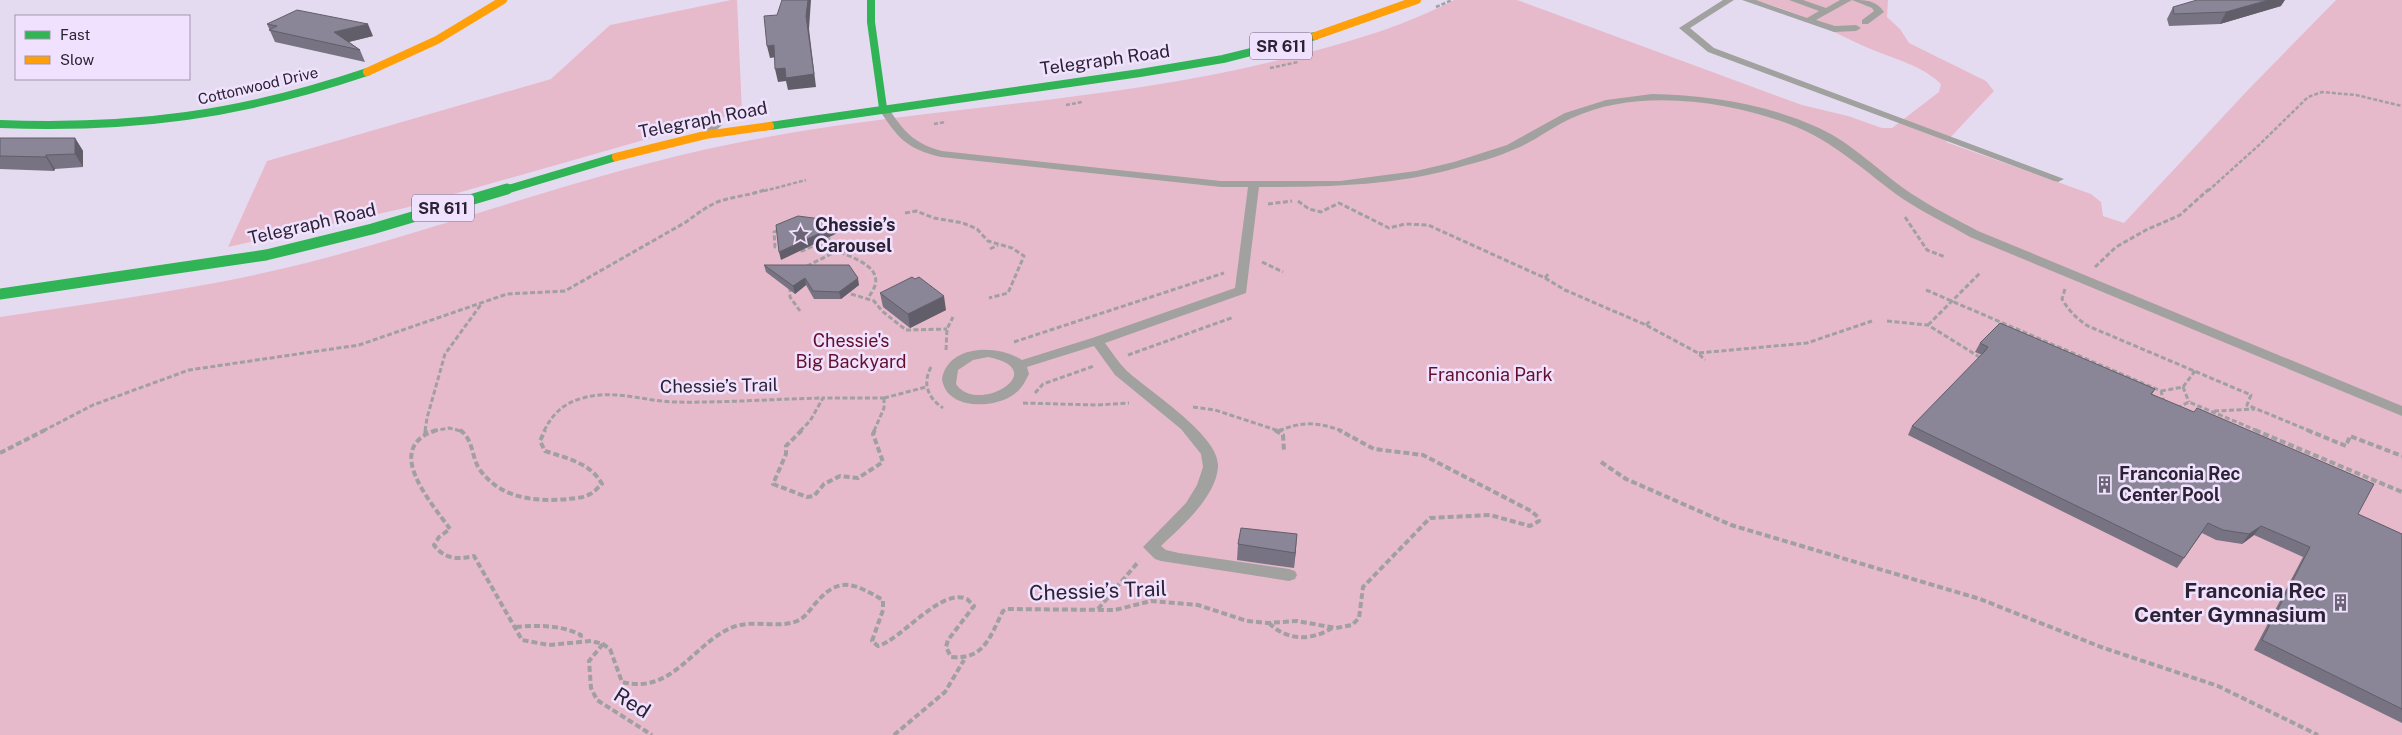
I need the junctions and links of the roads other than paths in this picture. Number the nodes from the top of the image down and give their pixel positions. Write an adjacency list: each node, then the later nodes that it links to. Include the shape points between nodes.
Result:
1 (503, 0): 15 (main road, Cottonwood Drive, via 415,53 291,96 158,121 72,128)
2 (871, 0): 13 (main road)
3 (1417, 0): 13 (main road, Telegraph Road / SR 611, via 1330,32 1223,59)
4 (1730, 0): 17 (lane, via 1684,28 1711,50)
5 (1747, 0): 10 (lane)
6 (1794, 0): 9 (lane)
7 (1847, 0): 9 (lane)
8 (1857, 0): 11 (lane, via 1875,6 1879,12)
9 (1827, 11): 10 (lane)
10 (1808, 21): 12 (lane, via 1834,29)
11 (1865, 22)
12 (1856, 28)
13 (883, 108): 16 (main road, Telegraph Road / SR 611); 18 (lane, via 907,142 941,154)
14 (711, 120): 16 (lane, via 718,124)
15 (0, 124)
16 (705, 135): 19 (main road, Telegraph Road / SR 611, via 597,162 372,229 275,253)
17 (2058, 179)
18 (1254, 185): 20 (lane, via 1241,290); 22 (lane, via 1340,184 1457,165 1511,147 1569,115 1606,103 1652,98 1699,100 1762,111 1816,131 1848,150 1925,208 1981,237)
19 (0, 294)
20 (1097, 341): 21 (lane); 23 (lane, via 1120,372 1186,426 1208,453 1212,467 1190,507 1151,547 1161,555 1179,559)
21 (1020, 365): 21 (lane, via 1001,354 974,355 953,366 948,374 948,383 953,391 975,400 1002,396 1020,381)
22 (2402, 411)
23 (1289, 575)

